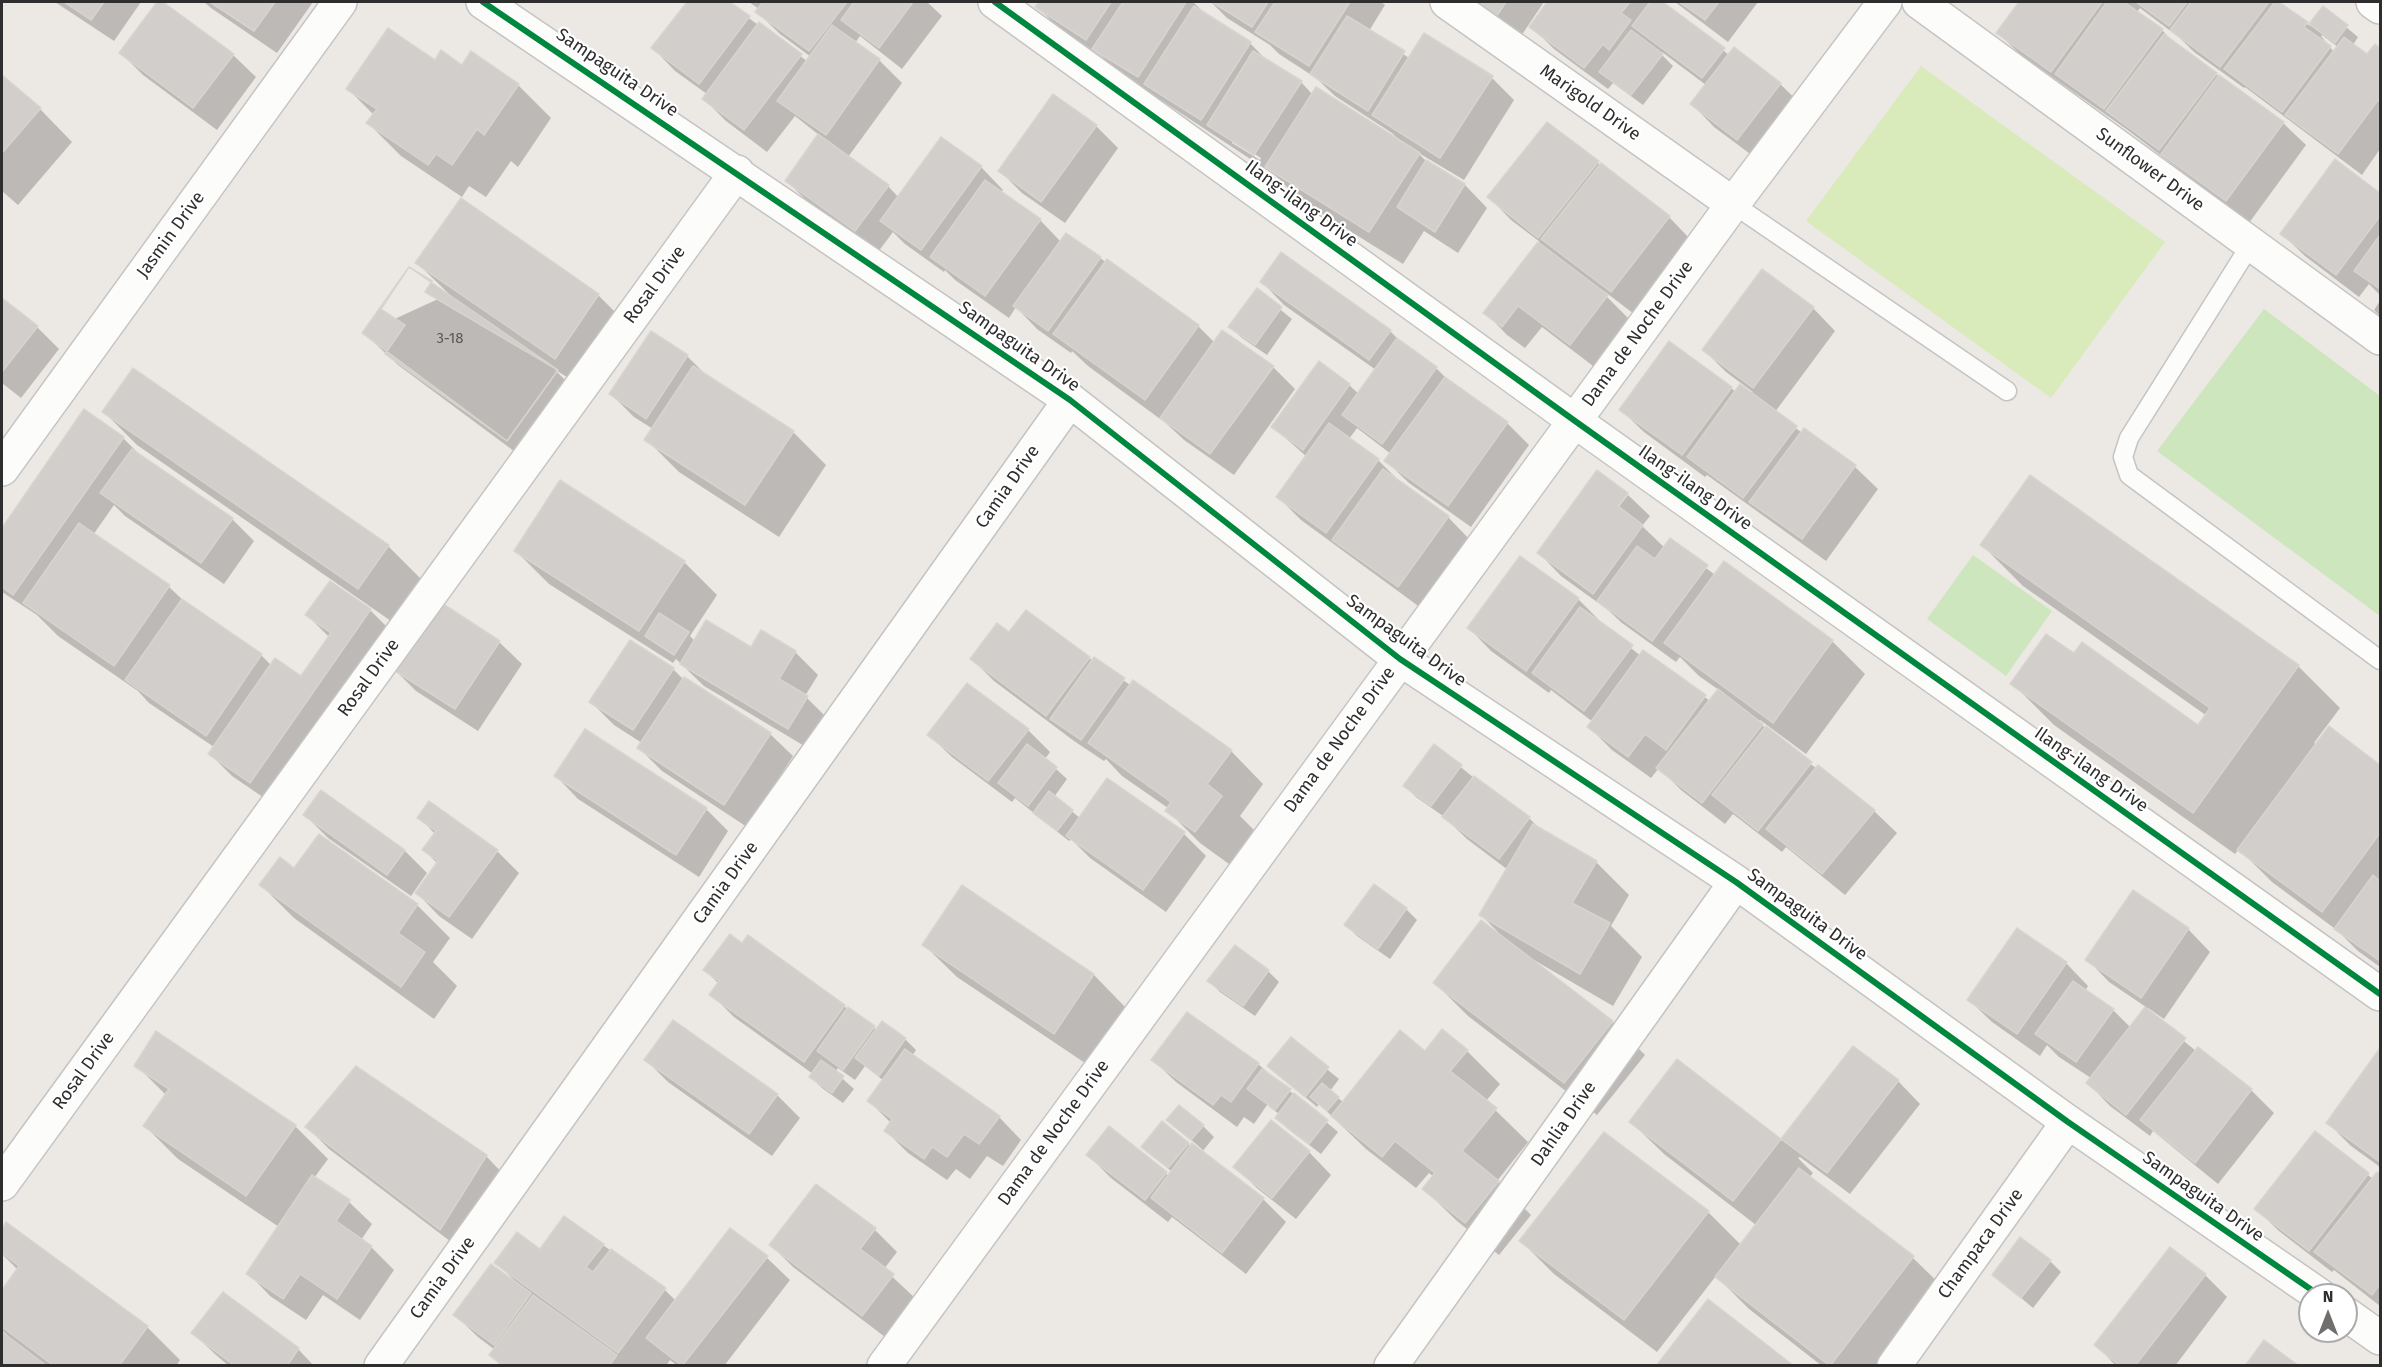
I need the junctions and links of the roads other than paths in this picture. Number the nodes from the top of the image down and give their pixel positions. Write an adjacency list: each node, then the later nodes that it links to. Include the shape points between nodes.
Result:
1 (340, 2): 16 (street, Jasmin Drive)
2 (483, 2): 9 (street, Sampaguita Drive)
3 (995, 2): 15 (street, Ilang-ilang Drive)
4 (1447, 2): 10 (street, Marigold Drive)
5 (1885, 2): 10 (street, Dama de Noche Drive)
6 (1919, 2): 11 (street, Sunflower Drive)
7 (2373, 2): 8 (street)
8 (2380, 7)
9 (737, 172): 14 (street, Sampaguita Drive); 22 (street, Rosal Drive)
10 (1733, 204): 13 (lane); 15 (street, Dama de Noche Drive)
11 (2251, 244): 12 (street, Sunflower Drive); 18 (lane, via 2130,438 2123,457 2130,475)
12 (2380, 338)
13 (2007, 391)
14 (1070, 400): 17 (street, Sampaguita Drive); 26 (street, Camia Drive)
15 (1575, 421): 17 (street, Dama de Noche Drive); 20 (street, Ilang-ilang Drive)
16 (2, 469)
17 (1400, 659): 19 (street, Sampaguita Drive); 27 (street, Dama de Noche Drive)
18 (2380, 660)
19 (1736, 882): 21 (street, Sampaguita Drive); 28 (street, Dahlia Drive)
20 (2380, 994)
21 (2068, 1122): 23 (street, Sampaguita Drive); 29 (street, Champaca Drive)
22 (2, 1184)
23 (2302, 1283)
24 (2358, 1322): 25 (street)
25 (2380, 1338)
26 (381, 1365)
27 (884, 1365)
28 (1391, 1365)
29 (1894, 1365)

